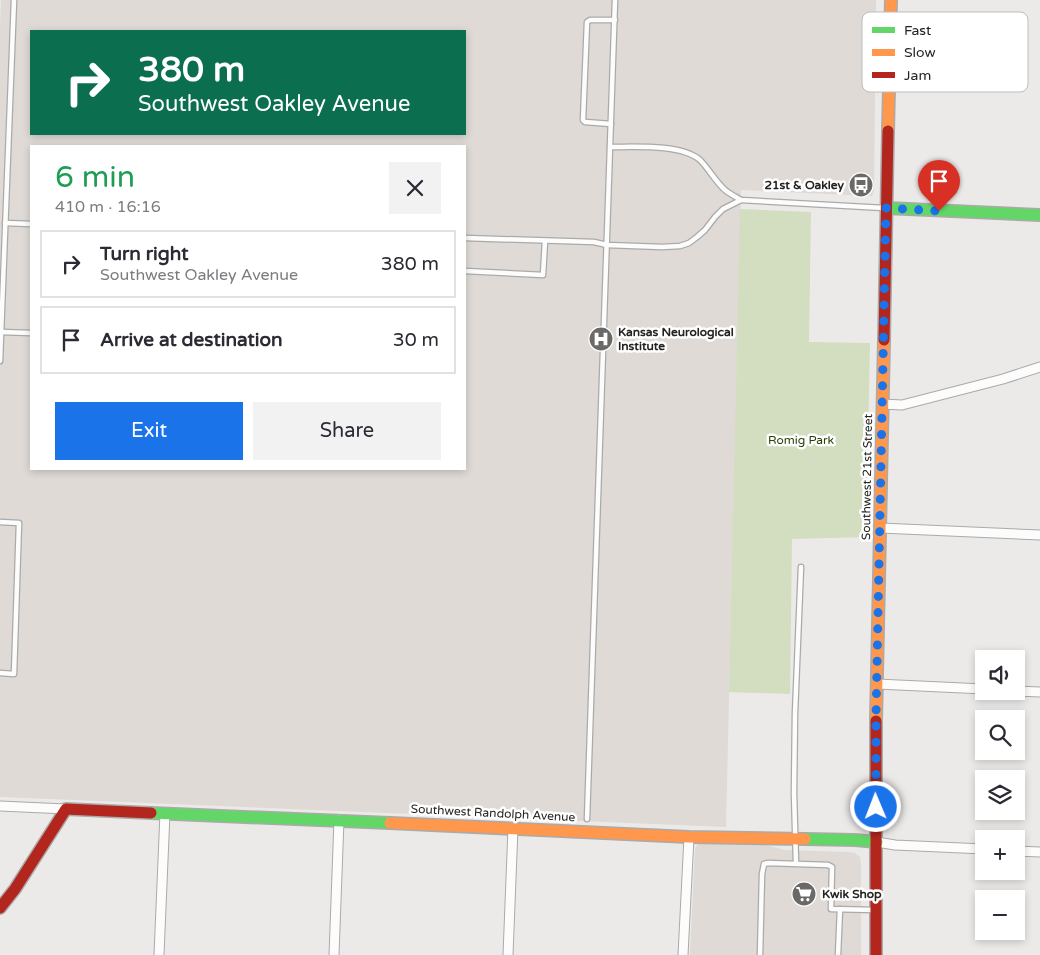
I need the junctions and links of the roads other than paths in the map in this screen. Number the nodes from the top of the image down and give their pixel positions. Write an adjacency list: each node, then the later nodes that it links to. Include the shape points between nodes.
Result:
1 (14, 0): 10 (lane)
2 (616, 0): 3 (lane)
3 (615, 20): 5 (lane); 5 (lane, via 587,22 583,120)
4 (889, 92): 8 (street, Southwest 21st Street)
5 (611, 124): 6 (lane)
6 (610, 147): 7 (lane, via 670,148 693,155 725,190); 14 (lane)
7 (741, 200): 8 (lane); 14 (lane, via 723,209 698,237 680,246)
8 (886, 208): 9 (street); 20 (street, Southwest 21st Street)
9 (1040, 215)
10 (5, 223): 11 (lane); 16 (lane)
11 (30, 224)
12 (466, 238): 13 (lane)
13 (545, 240): 14 (lane); 15 (lane, via 543,275)
14 (607, 245): 33 (lane)
15 (466, 271)
16 (1, 332): 17 (lane); 18 (lane)
17 (30, 333)
18 (0, 361)
19 (1040, 366): 20 (street, via 1003,379 902,404)
20 (882, 404): 22 (street, Southwest 21st Street)
21 (0, 522): 25 (lane, via 20,523 14,674)
22 (880, 528): 23 (street); 26 (street, Southwest 21st Street)
23 (1040, 535)
24 (801, 567): 37 (lane, via 795,712)
25 (0, 673)
26 (877, 684): 27 (street); 38 (street, Southwest 21st Street)
27 (975, 689)
28 (1025, 691): 29 (street)
29 (1040, 692)
30 (0, 806): 31 (street, Southwest Randolph Avenue)
31 (66, 809): 32 (street, Southwest Randolph Avenue); 43 (street)
32 (165, 813): 34 (street, Southwest Randolph Avenue); 46 (street)
33 (586, 819)
34 (339, 820): 35 (street, Southwest Randolph Avenue); 47 (street)
35 (513, 828): 36 (street, Southwest Randolph Avenue); 48 (street)
36 (689, 836): 37 (street, Southwest Randolph Avenue); 49 (street)
37 (796, 839): 38 (street, Southwest Randolph Avenue); 42 (lane)
38 (877, 842): 39 (street, Southwest Randolph Avenue); 45 (street, Southwest 21st Street)
39 (975, 849)
40 (1025, 851): 41 (street)
41 (1040, 852)
42 (796, 864): 44 (lane, via 832,867 831,909); 50 (lane, via 764,864)
43 (0, 908)
44 (840, 909): 45 (lane); 51 (lane)
45 (876, 910): 52 (street, Southwest 21st Street)
46 (159, 955)
47 (334, 955)
48 (508, 955)
49 (683, 955)
50 (760, 955)
51 (838, 955)
52 (876, 955)

